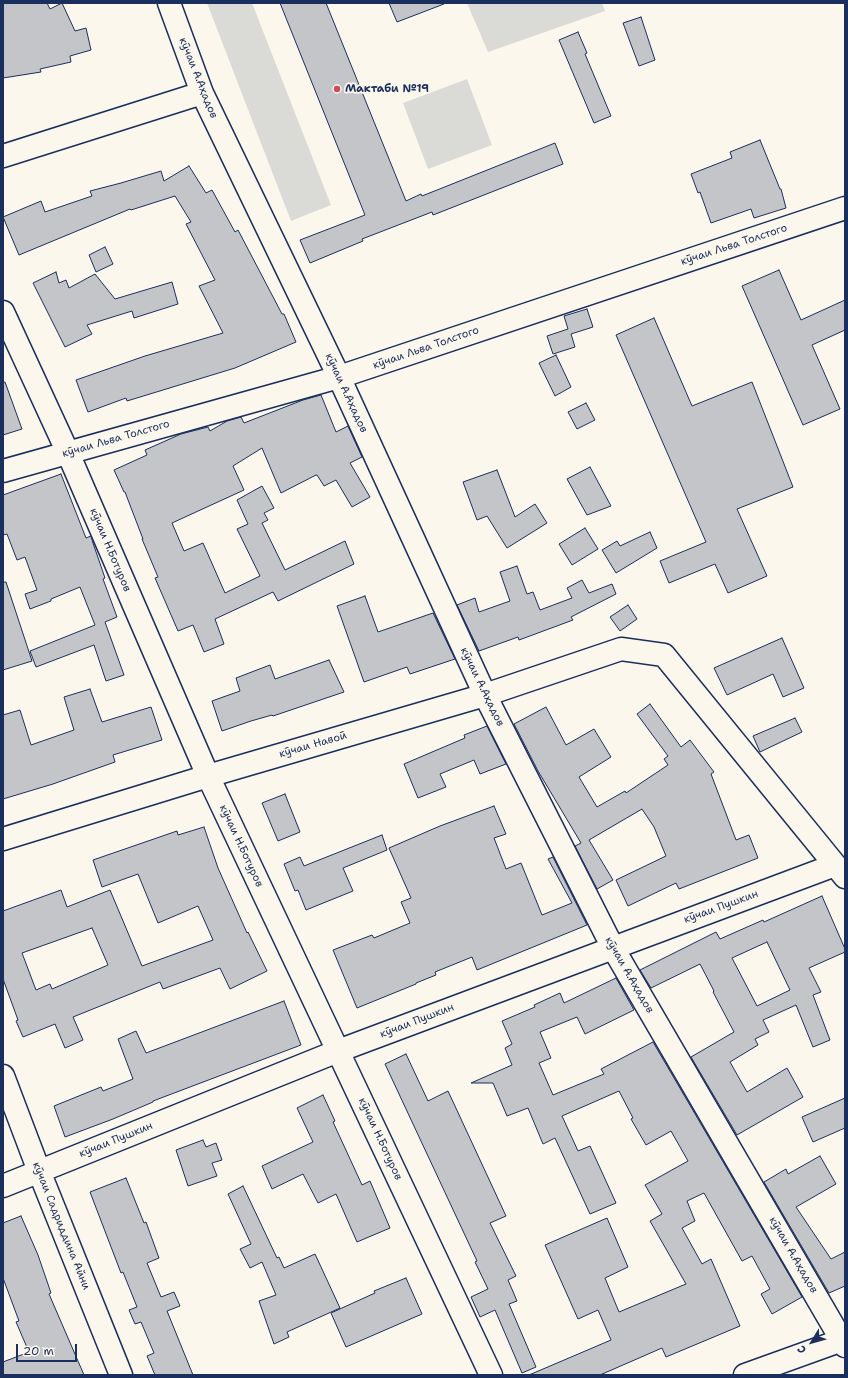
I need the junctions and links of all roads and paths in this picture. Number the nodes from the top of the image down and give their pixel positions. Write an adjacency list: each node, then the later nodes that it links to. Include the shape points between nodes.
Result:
1 (169, 3): 2 (street, кӯчаи А.Аҳадов)
2 (202, 94): 3 (street); 6 (street, кӯчаи А.Аҳадов)
3 (3, 156)
4 (845, 208): 6 (street, кӯчаи Льва Толстого)
5 (3, 312): 7 (street, кӯчаи Н.Ботуров)
6 (339, 377): 7 (street, кӯчаи Льва Толстого); 9 (street, кӯчаи А.Аҳадов)
7 (68, 453): 8 (street, кӯчаи Льва Толстого); 10 (street, кӯчаи Н.Ботуров)
8 (3, 471)
9 (484, 695): 10 (street, кӯчаи Навоӣ); 12 (street, кӯчаи Навоӣ, via 621,649 664,655); 13 (street, кӯчаи А.Аҳадов)
10 (208, 776): 11 (street, кӯчаи Навоӣ); 14 (street, кӯчаи Н.Ботуров)
11 (3, 838)
12 (840, 871): 13 (street, кӯчаи Пушкин)
13 (613, 948): 14 (street, кӯчаи Пушкин); 18 (street, кӯчаи А.Аҳадов)
14 (338, 1051): 16 (street, кӯчаи Пушкин); 20 (street, кӯчаи Н.Ботуров)
15 (3, 1076): 16 (street, кӯчаи Садриддина Айни)
16 (39, 1171): 17 (street, кӯчаи Пушкин); 19 (street, кӯчаи Садриддина Айни)
17 (3, 1186)
18 (844, 1342): 21 (street)
19 (121, 1375)
20 (491, 1375)
21 (745, 1375)

